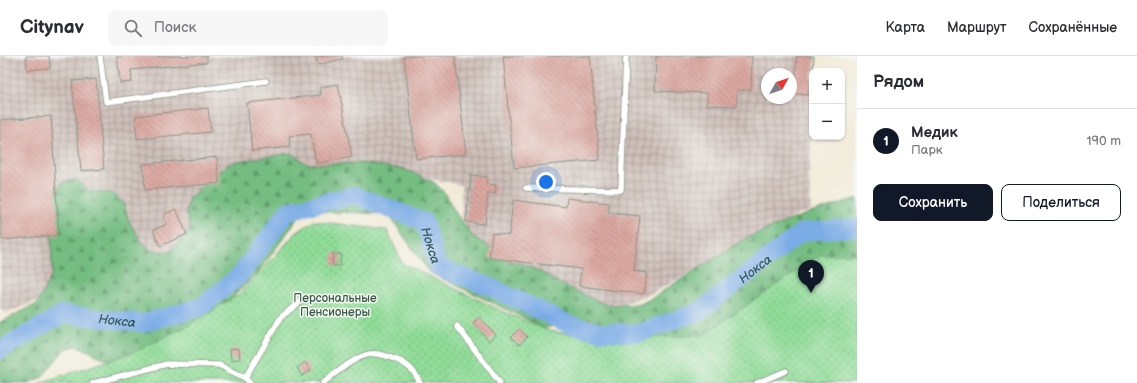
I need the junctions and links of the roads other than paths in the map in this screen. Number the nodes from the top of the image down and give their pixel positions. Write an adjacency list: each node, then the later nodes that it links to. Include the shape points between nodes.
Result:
1 (100, 56): 3 (lane, via 106,102)
2 (626, 56): 4 (lane, via 621,190)
3 (266, 81)
4 (526, 188)
5 (301, 301): 8 (lane, via 281,317)
6 (457, 326): 13 (lane)
7 (786, 371): 14 (lane)
8 (246, 378): 9 (lane, via 220,365 167,364); 10 (lane)
9 (93, 383)
10 (250, 383)
11 (323, 383): 12 (lane, via 350,363 370,354 402,362 416,373)
12 (420, 383)
13 (500, 383)
14 (757, 383)

